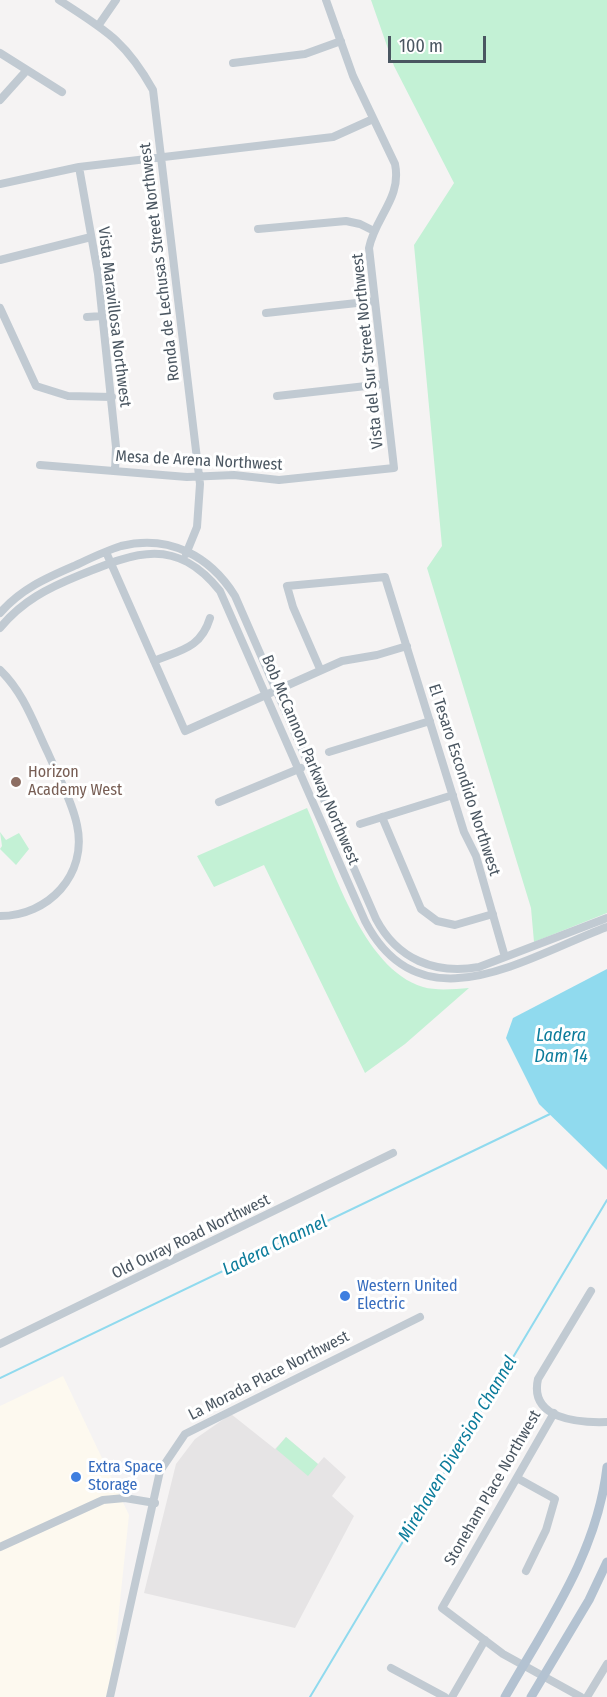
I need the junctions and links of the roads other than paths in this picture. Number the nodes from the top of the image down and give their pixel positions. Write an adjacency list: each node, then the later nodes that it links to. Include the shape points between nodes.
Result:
1 (59, 0): 4 (street, Ronda de Lechusas Street Northwest)
2 (116, 0): 4 (street)
3 (326, 0): 5 (street, Vista del Sur Street Northwest)
4 (98, 26): 12 (street, Ronda de Lechusas Street Northwest, via 120,41 153,90)
5 (341, 41): 7 (street, via 305,54); 11 (street, Vista del Sur Street Northwest)
6 (0, 53): 8 (street)
7 (232, 63)
8 (27, 70): 9 (street); 10 (street)
9 (62, 92)
10 (0, 100)
11 (373, 119): 12 (street, via 333,137); 16 (street, Vista del Sur Street Northwest, via 398,175 392,200)
12 (161, 156): 13 (street); 30 (street, Ronda de Lechusas Street Northwest)
13 (79, 167): 14 (street); 17 (street, Vista Maravillosa Northwest)
14 (0, 184)
15 (258, 229): 16 (street, via 346,221)
16 (372, 230): 19 (street, Vista del Sur Street Northwest, via 369,248)
17 (91, 237): 18 (street); 22 (street, Vista Maravillosa Northwest)
18 (0, 260)
19 (375, 301): 21 (street); 24 (street, Vista del Sur Street Northwest)
20 (0, 308): 26 (street, via 36,386 68,396)
21 (266, 313)
22 (102, 316): 23 (street); 26 (street, Vista Maravillosa Northwest)
23 (87, 317)
24 (384, 384): 25 (street); 28 (street, Vista del Sur Street Northwest)
25 (277, 396)
26 (112, 397): 29 (street, Vista Maravillosa Northwest)
27 (40, 465): 29 (street, Mesa de Arena Northwest)
28 (394, 468): 30 (street, Mesa de Arena Northwest, via 279,480 234,475)
29 (115, 471): 30 (street, Mesa de Arena Northwest)
30 (199, 477): 31 (street, Ronda de Lechusas Street Northwest, via 199,517)
31 (188, 550): 32 (street, Bob McCannon Parkway Northwest, via 148,543); 33 (street, Ronda de Lechusas Street Northwest); 42 (street, Bob McCannon Parkway Northwest, via 210,565 230,588)
32 (106, 552): 34 (street); 35 (street, Bob McCannon Parkway Northwest, via 38,582 16,596)
33 (183, 561): 34 (street, Bob McCannon Parkway Northwest, via 155,553 129,555); 43 (street, Bob McCannon Parkway Northwest, via 202,572 220,591)
34 (111, 562): 37 (street, Bob McCannon Parkway Northwest, via 44,590); 39 (street)
35 (0, 613)
36 (210, 618): 39 (street, via 205,633 194,644)
37 (1, 624)
38 (407, 646): 40 (street); 40 (street, El Tesaro Escondido Northwest, via 385,577 287,586); 44 (street, El Tesaro Escondido Northwest)
39 (154, 661): 43 (street, via 185,731)
40 (320, 669): 42 (street)
41 (0, 670): 53 (street, via 28,709 78,827 78,852 70,876 55,896 34,910)
42 (277, 690): 43 (street); 46 (street, Bob McCannon Parkway Northwest)
43 (267, 694): 47 (street, Bob McCannon Parkway Northwest)
44 (430, 721): 45 (street); 48 (street, El Tesaro Escondido Northwest)
45 (329, 752)
46 (309, 765): 47 (street); 56 (street, Bob McCannon Parkway Northwest, via 376,919 392,944 416,961 443,969 479,968)
47 (298, 769): 49 (street); 55 (street, Bob McCannon Parkway Northwest, via 370,931 387,953 411,970 439,979 483,976)
48 (453, 795): 50 (street); 52 (street, El Tesaro Escondido Northwest)
49 (219, 802)
50 (382, 817): 51 (street); 52 (street, via 421,909 436,921 455,925)
51 (360, 824)
52 (493, 914): 56 (street, El Tesaro Escondido Northwest)
53 (0, 916)
54 (607, 918): 56 (street, Bob McCannon Parkway Northwest)
55 (607, 927)
56 (505, 957)
57 (393, 1154): 60 (street, Old Ouray Road Northwest)
58 (591, 1291): 61 (street, Stoneham Place Northwest, via 538,1379 537,1399)
59 (420, 1317): 65 (street, La Morada Place Northwest, via 185,1434 160,1471)
60 (0, 1344)
61 (554, 1413): 62 (street, via 581,1423); 64 (street, Stoneham Place Northwest)
62 (607, 1422)
63 (607, 1467): 71 (main road, via 601,1506 587,1550)
64 (517, 1478): 68 (street, via 555,1499 546,1530); 69 (street, Stoneham Place Northwest, via 442,1608)
65 (155, 1503): 66 (street, via 125,1498 103,1500); 74 (street, La Morada Place Northwest)
66 (0, 1547)
67 (607, 1562): 73 (main road)
68 (526, 1571)
69 (485, 1640): 71 (street); 76 (street)
70 (607, 1664): 80 (street)
71 (523, 1665): 73 (street); 77 (main road)
72 (391, 1668): 75 (street)
73 (544, 1676): 78 (main road); 79 (street)
74 (110, 1697)
75 (445, 1697)
76 (453, 1697)
77 (505, 1697)
78 (531, 1697)
79 (581, 1697)
80 (587, 1697)

